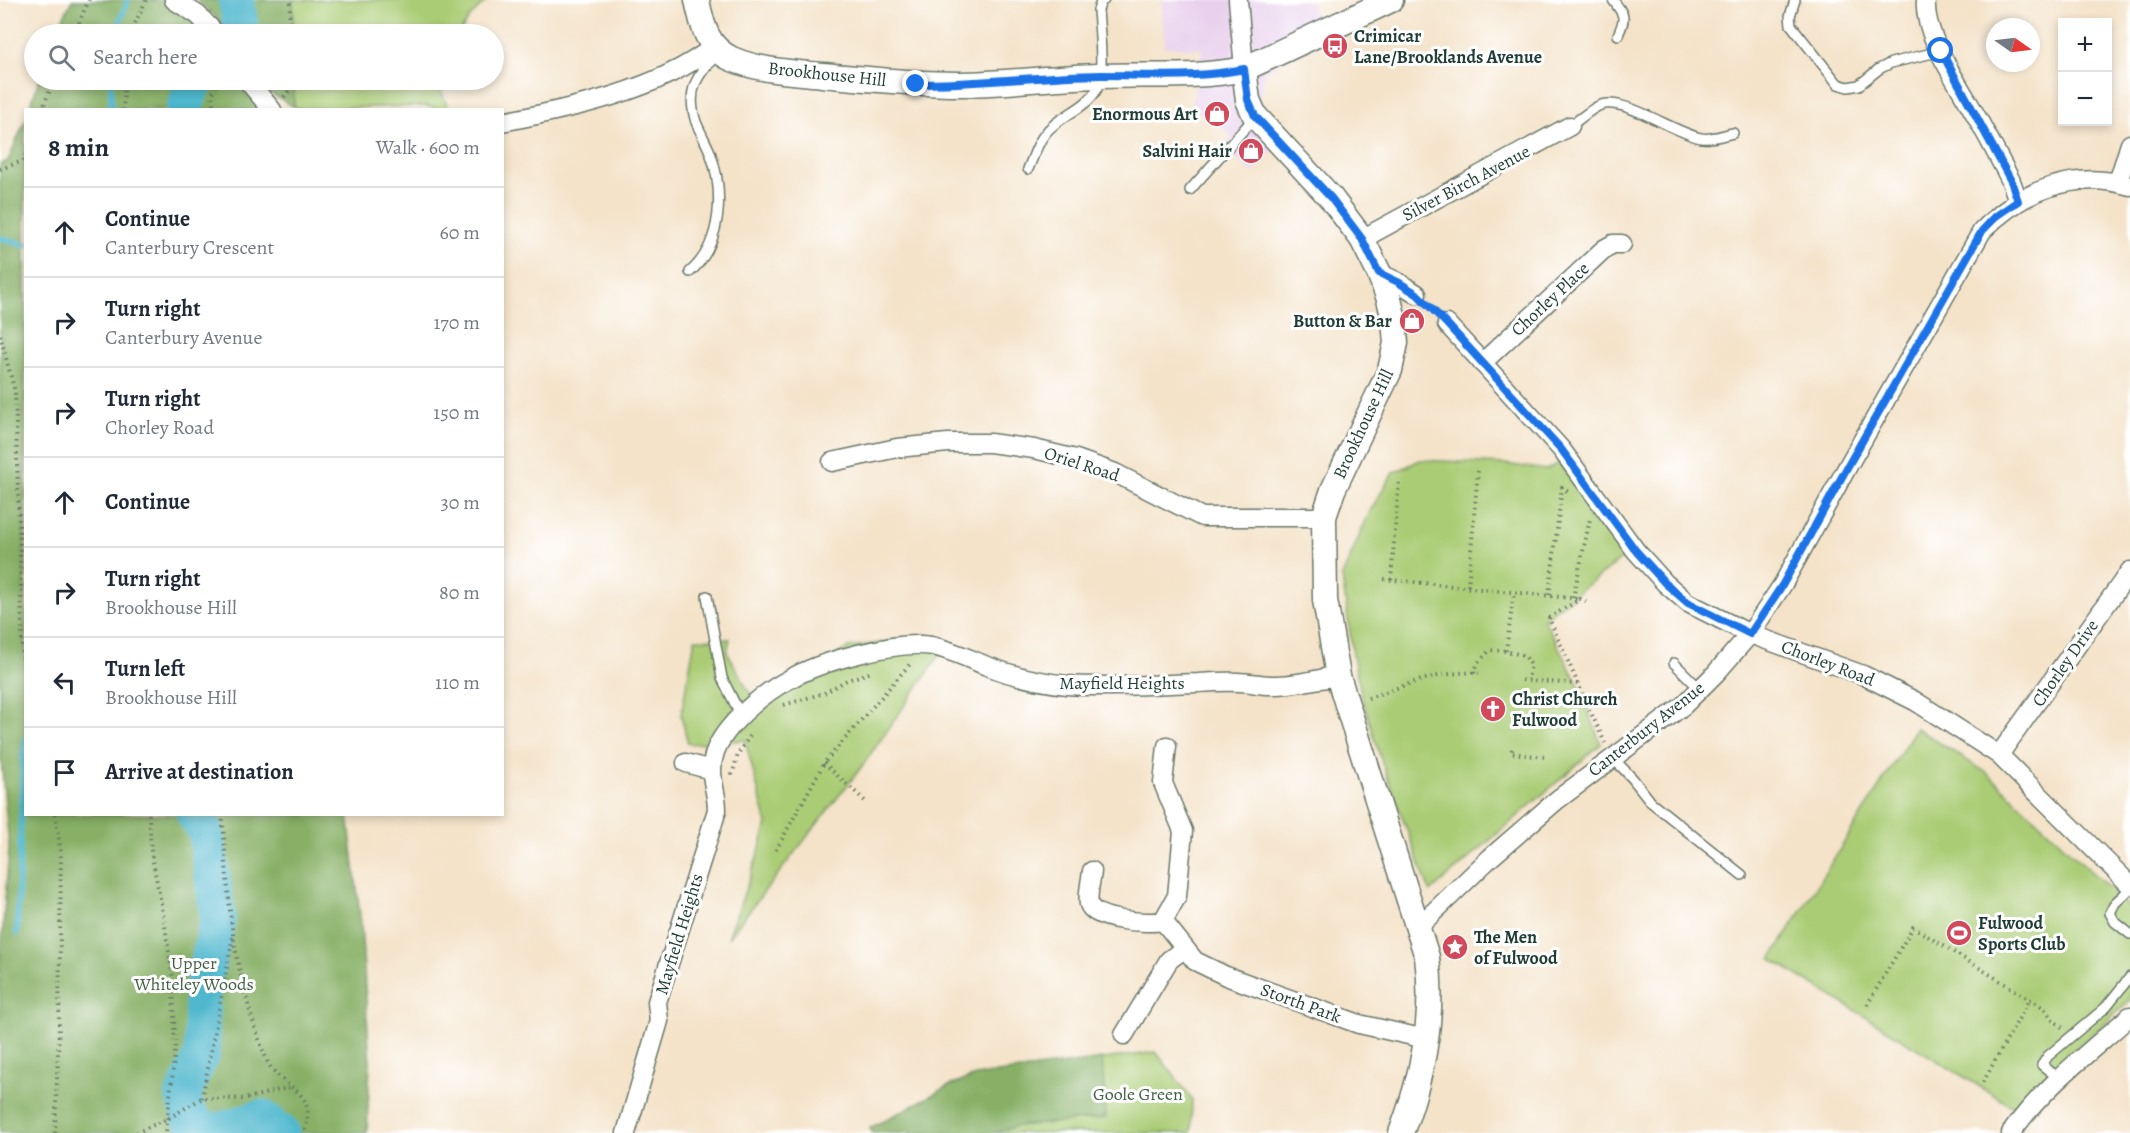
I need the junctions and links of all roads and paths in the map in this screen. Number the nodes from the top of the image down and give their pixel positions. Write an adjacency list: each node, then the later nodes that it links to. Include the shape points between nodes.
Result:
1 (89, 0): 12 (path)
2 (146, 0): 13 (path)
3 (174, 0): 14 (street)
4 (290, 0): 15 (path)
5 (697, 0): 17 (street, via 703,28)
6 (1104, 0): 20 (lane, via 1098,10)
7 (1238, 0): 19 (street)
8 (1391, 0): 19 (street)
9 (1612, 0): 16 (lane, via 1623,13)
10 (1795, 0): 18 (lane, via 1791,25 1838,84 1859,85 1891,63)
11 (1926, 0): 18 (street, via 1930,26)
12 (78, 24)
13 (135, 24)
14 (207, 24)
15 (290, 24)
16 (1618, 35)
17 (717, 50): 20 (street, Brookhouse Hill, via 751,66 916,84); 32 (street, via 630,89 564,110); 44 (lane, via 700,73 693,93 696,123 718,182 715,234)
18 (1941, 51): 41 (street)
19 (1244, 69): 20 (street, Brookhouse Hill, via 1191,76); 31 (street, Brookhouse Hill, via 1248,100)
20 (1101, 75): 38 (lane, via 1092,96 1044,135)
21 (50, 90): 26 (path)
22 (124, 90): 25 (path)
23 (214, 90): 29 (path)
24 (255, 90): 30 (street)
25 (123, 101): 27 (path); 28 (path)
26 (43, 108)
27 (123, 108)
28 (127, 108)
29 (214, 108)
30 (270, 108)
31 (1255, 116): 40 (lane); 42 (street, Brookhouse Hill, via 1331,198)
32 (504, 122)
33 (1570, 126): 34 (lane, via 1600,105 1611,105 1635,110 1704,139); 42 (street, Silver Birch Avenue)
34 (1733, 134)
35 (2130, 144): 39 (street)
36 (24, 159): 37 (path)
37 (0, 169)
38 (1028, 169)
39 (2124, 184): 41 (street, Canterbury Avenue, via 2070,181 2043,188)
40 (1190, 190)
41 (2018, 201): 66 (street, Canterbury Avenue, via 1982,231 1783,584)
42 (1362, 239): 45 (street, Brookhouse Hill)
43 (1623, 244): 49 (street, Chorley Place, via 1604,249)
44 (690, 272)
45 (1379, 273): 46 (street); 55 (street, Brookhouse Hill, via 1394,320 1396,343 1390,370)
46 (1417, 294)
47 (1447, 324): 49 (street, Chorley Road)
48 (0, 335): 68 (path, via 15,393)
49 (1482, 363): 54 (street, Chorley Road, via 1561,449)
50 (832, 462): 55 (street, Oriel Road, via 897,448 990,443 1076,459 1115,473 1202,517)
51 (1478, 471): 59 (path)
52 (1399, 481): 58 (path)
53 (1570, 493): 61 (path, via 1562,487)
54 (1596, 496): 63 (path, via 1586,507 1590,516); 66 (street, Chorley Road, via 1665,583 1688,603)
55 (1324, 517): 72 (street, Brookhouse Hill, via 1325,600)
56 (2130, 571): 83 (street, Chorley Drive)
57 (1384, 579): 58 (path)
58 (1391, 580): 59 (path)
59 (1468, 586): 60 (path)
60 (1514, 592): 61 (path); 67 (path)
61 (1549, 595): 63 (path)
62 (707, 596): 79 (lane, via 722,678)
63 (1573, 598): 64 (path)
64 (1580, 598): 65 (path); 75 (path, via 1549,618)
65 (1586, 602)
66 (1750, 634): 76 (street, Canterbury Avenue); 83 (street, Chorley Road, via 1874,680 1915,701)
67 (1506, 651): 74 (path, via 1525,656 1531,665); 77 (path, via 1485,653 1476,673 1438,675)
68 (24, 661)
69 (1674, 663): 76 (lane)
70 (903, 665): 87 (path, via 912,663)
71 (876, 671): 78 (path)
72 (1338, 676): 77 (street, Brookhouse Hill); 79 (street, Mayfield Heights, via 1272,685 1241,682 1085,686 1018,676 930,646 902,647 855,654 788,680)
73 (1522, 680): 74 (path)
74 (1528, 680): 75 (path)
75 (1578, 684): 85 (path)
76 (1700, 688): 85 (street, Canterbury Avenue, via 1684,705)
77 (1347, 705): 100 (street, Brookhouse Hill)
78 (777, 711)
79 (741, 716): 88 (street, Mayfield Heights, via 725,733)
80 (756, 729): 89 (path, via 738,754 728,788)
81 (1167, 747): 99 (street, via 1163,783 1183,831 1177,897)
82 (1512, 749): 84 (path, via 1511,753)
83 (1999, 755): 97 (street, Chorley Road)
84 (1544, 757)
85 (1612, 757): 96 (lane, via 1651,802); 100 (street, Canterbury Avenue, via 1490,858)
86 (686, 763): 88 (street)
87 (824, 764): 90 (path); 94 (path)
88 (711, 770): 89 (street, Mayfield Heights)
89 (714, 792): 121 (street, Mayfield Heights, via 717,810 657,1002 659,1021)
90 (865, 801)
91 (55, 816): 117 (path, via 61,854)
92 (149, 816): 115 (path, via 151,852 173,979 175,1051)
93 (222, 816): 101 (path)
94 (777, 850)
95 (1092, 871): 99 (street, via 1089,902 1093,911 1103,916)
96 (1742, 875)
97 (2130, 885)
98 (2130, 889): 102 (lane, via 2110,913)
99 (1163, 921): 103 (street, Storth Park)
100 (1418, 927): 110 (street, Brookhouse Hill, via 1431,982)
101 (233, 934): 113 (path, via 255,1029 269,1065); 114 (path)
102 (2130, 934)
103 (1184, 949): 109 (street, via 1169,960); 110 (street, Storth Park, via 1195,961 1288,999 1359,1024)
104 (2130, 977): 108 (lane, via 2105,1008)
105 (2030, 999): 106 (path, via 1913,927); 108 (path); 112 (path)
106 (1867, 1005)
107 (2130, 1016): 111 (street)
108 (2072, 1034): 111 (lane, via 2042,1065)
109 (1124, 1035)
110 (1426, 1039): 116 (street, Brookhouse Hill)
111 (2060, 1079): 122 (street)
112 (1983, 1082)
113 (292, 1087): 114 (path, via 244,1099); 120 (path, via 306,1100 309,1118)
114 (202, 1098): 115 (path)
115 (169, 1118): 118 (path); 119 (path)
116 (1404, 1132)
117 (55, 1133)
118 (136, 1133)
119 (166, 1133)
120 (304, 1133)
121 (626, 1133)
122 (2011, 1133)

